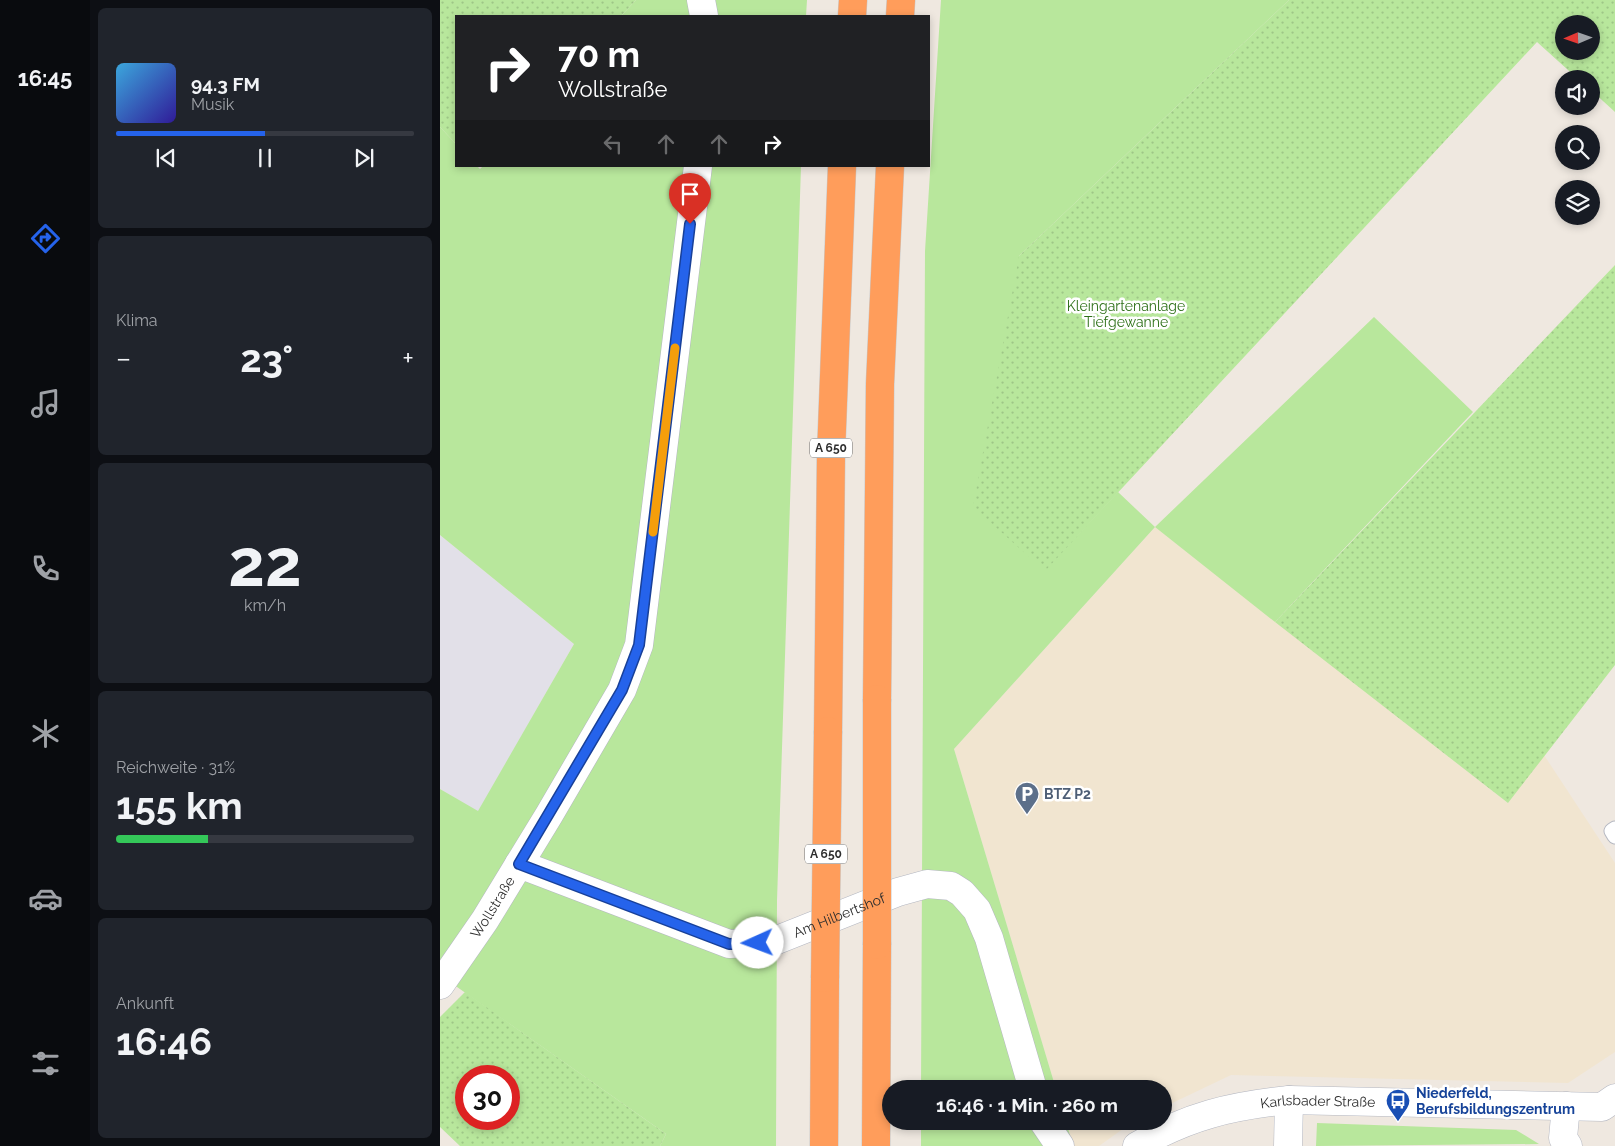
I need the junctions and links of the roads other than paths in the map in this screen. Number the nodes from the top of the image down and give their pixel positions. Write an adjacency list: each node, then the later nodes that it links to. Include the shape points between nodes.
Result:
1 (701, 0): 4 (street)
2 (853, 0): 5 (highway)
3 (901, 0): 6 (highway)
4 (704, 15)
5 (852, 15)
6 (900, 15)
7 (698, 167): 12 (street, Wollstraße, via 639,645 622,690)
8 (842, 167): 20 (highway, A 650, bridge, via 831,455)
9 (890, 167): 21 (highway, bridge, via 880,384)
10 (1615, 829): 11 (lane, via 1612,831)
11 (1615, 836)
12 (519, 864): 13 (street, Wollstraße); 14 (street, Am Hilbertshof, via 729,944 772,942 898,892 927,884 951,886 977,910 989,938)
13 (440, 985)
14 (1031, 1080)
15 (1615, 1098): 17 (street, Karlsbader Straße, via 1602,1107)
16 (1289, 1100): 17 (street, Karlsbader Straße); 23 (street, Karlsbader Straße, via 1244,1104 1211,1112); 24 (street)
17 (1566, 1106): 19 (street)
18 (1049, 1130): 22 (street)
19 (1560, 1143)
20 (824, 1146)
21 (876, 1146)
22 (1060, 1146)
23 (1137, 1146)
24 (1288, 1146)

